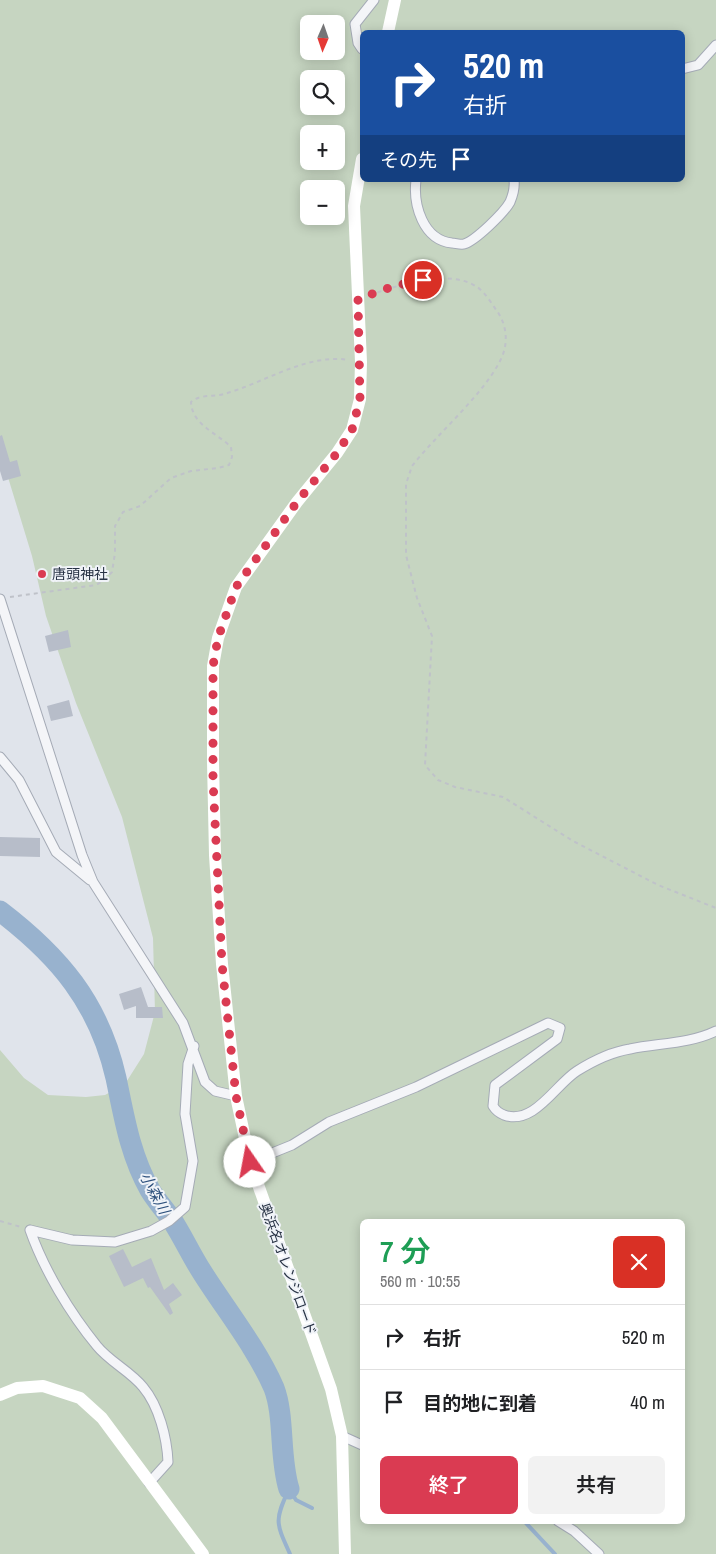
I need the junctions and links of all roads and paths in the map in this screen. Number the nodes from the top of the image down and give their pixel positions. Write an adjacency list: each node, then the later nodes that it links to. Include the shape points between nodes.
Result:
1 (374, 0): 5 (street, via 355,24)
2 (395, 0): 3 (street)
3 (388, 30)
4 (716, 45): 6 (street, via 698,64)
5 (360, 46)
6 (685, 68)
7 (360, 171): 10 (street, 奥浜名オレンジロード, via 354,206)
8 (416, 182): 9 (street, via 414,194 418,213 432,236 443,242 464,244 480,234 506,207)
9 (514, 182)
10 (358, 299): 11 (street, 奥浜名オレンジロード); 16 (path, via 413,282 433,279 463,281 478,287 507,329 497,366 412,466 406,484 406,555 417,598 432,636 425,765 438,780 455,788 503,797 573,841 658,885)
11 (361, 362): 12 (path, via 331,357 224,394 196,398 191,402 197,419 231,447 232,457 228,465 171,478 140,506 123,512 115,526 112,572 103,581 96,585); 19 (street, 奥浜名オレンジロード, via 360,399 352,430 236,587 218,638 213,676 215,855)
12 (10, 597)
13 (0, 599): 15 (street)
14 (0, 757): 15 (street, via 19,780 56,852)
15 (92, 882): 18 (street, via 183,1022)
16 (716, 908)
17 (716, 1031): 20 (street, via 698,1039 628,1049 603,1057 575,1072 539,1106 525,1114 510,1117 501,1114 493,1106 495,1085 557,1039 560,1028 548,1023 416,1088 329,1122 292,1145)
18 (194, 1046): 19 (street, via 205,1082 215,1091); 22 (street, via 187,1071 185,1114 193,1162 185,1207 152,1231 115,1242 72,1240)
19 (236, 1096): 20 (street, 奥浜名オレンジロード)
20 (250, 1162): 24 (street, 奥浜名オレンジロード, via 328,1380)
21 (0, 1221): 22 (path)
22 (30, 1230): 26 (street, via 39,1256 97,1346 143,1387 155,1408 168,1448 168,1462)
23 (0, 1395): 26 (street, via 17,1388 43,1386 80,1398 102,1418)
24 (342, 1436): 25 (street); 29 (street, 奥浜名オレンジロード)
25 (360, 1444)
26 (149, 1483): 28 (street)
27 (563, 1524): 30 (street)
28 (203, 1554)
29 (345, 1554)
30 (599, 1554)

